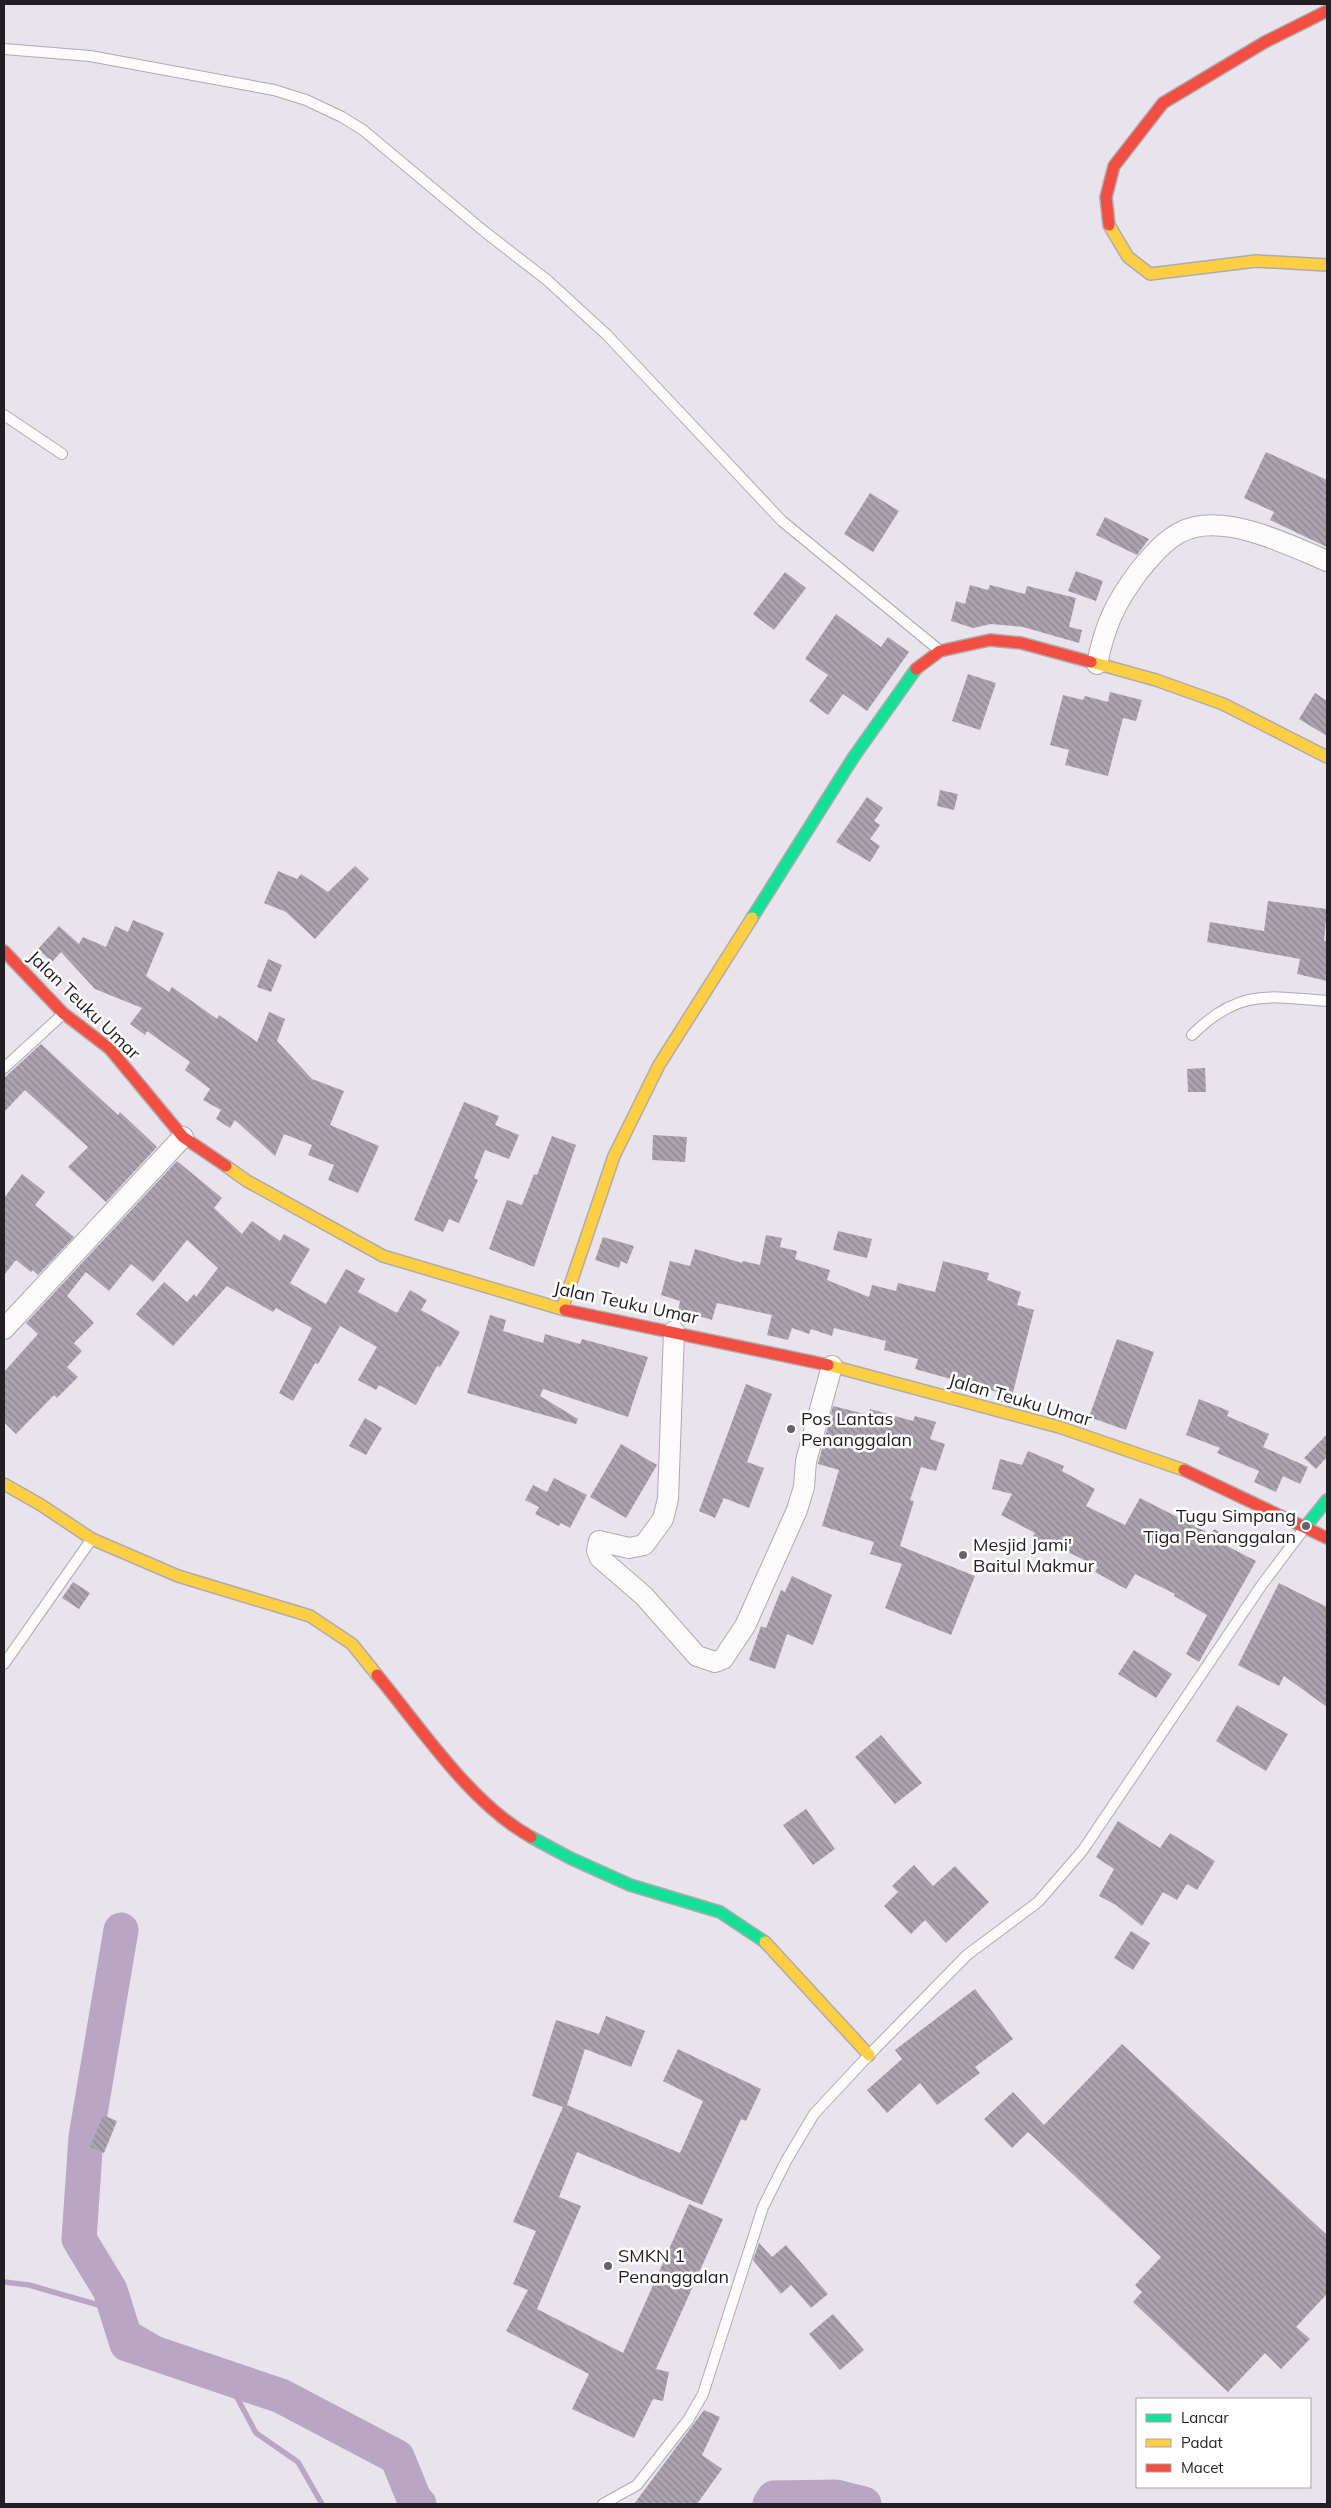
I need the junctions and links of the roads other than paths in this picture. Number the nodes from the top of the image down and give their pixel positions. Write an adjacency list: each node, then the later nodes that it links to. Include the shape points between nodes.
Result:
1 (1327, 11): 3 (main road, via 1264,42 1163,103 1114,166 1106,197 1109,226 1128,257 1150,274 1245,262)
2 (4, 49): 7 (lane, via 90,56 274,90 306,100 363,130 548,280 607,335 782,521)
3 (1327, 265)
4 (4, 415): 5 (lane)
5 (62, 454)
6 (1327, 561): 8 (street, via 1245,530 1196,527 1178,534 1159,547 1128,586 1104,631)
7 (940, 650): 8 (main road, via 990,640 1021,643); 16 (main road, via 916,669 853,758 659,1065 614,1156)
8 (1097, 664): 9 (main road, via 1156,680 1223,704)
9 (1327, 757)
10 (4, 951): 12 (main road, Jalan Teuku Umar)
11 (1327, 1001): 13 (lane, via 1260,997 1217,1012)
12 (63, 1014): 14 (lane); 15 (main road, Jalan Teuku Umar, via 110,1049)
13 (1192, 1036)
14 (4, 1068)
15 (183, 1137): 16 (main road, Jalan Teuku Umar, via 247,1181 383,1256); 17 (street)
16 (562, 1309): 18 (main road, Jalan Teuku Umar)
17 (4, 1329)
18 (674, 1331): 19 (main road, Jalan Teuku Umar); 19 (street, via 670,1474 663,1519 644,1545 629,1548 599,1541 598,1551 600,1558 644,1596 696,1656 707,1661 723,1659 737,1640 788,1532 804,1487 806,1461)
19 (832, 1366): 22 (main road, Jalan Teuku Umar, via 1068,1430 1194,1474)
20 (4, 1484): 24 (main road)
21 (1327, 1500): 22 (main road)
22 (1306, 1526): 23 (main road, Jalan Teuku Umar); 26 (lane, via 1261,1586 1083,1850 1038,1902 967,1955)
23 (1327, 1538)
24 (92, 1539): 25 (lane); 26 (main road, via 185,1578 310,1616 352,1644 479,1799 510,1825 570,1858 630,1885 720,1912 737,1922 771,1946)
25 (4, 1664)
26 (869, 2054): 27 (lane, via 814,2114 770,2192 703,2394 688,2420 637,2485)
27 (604, 2504)

